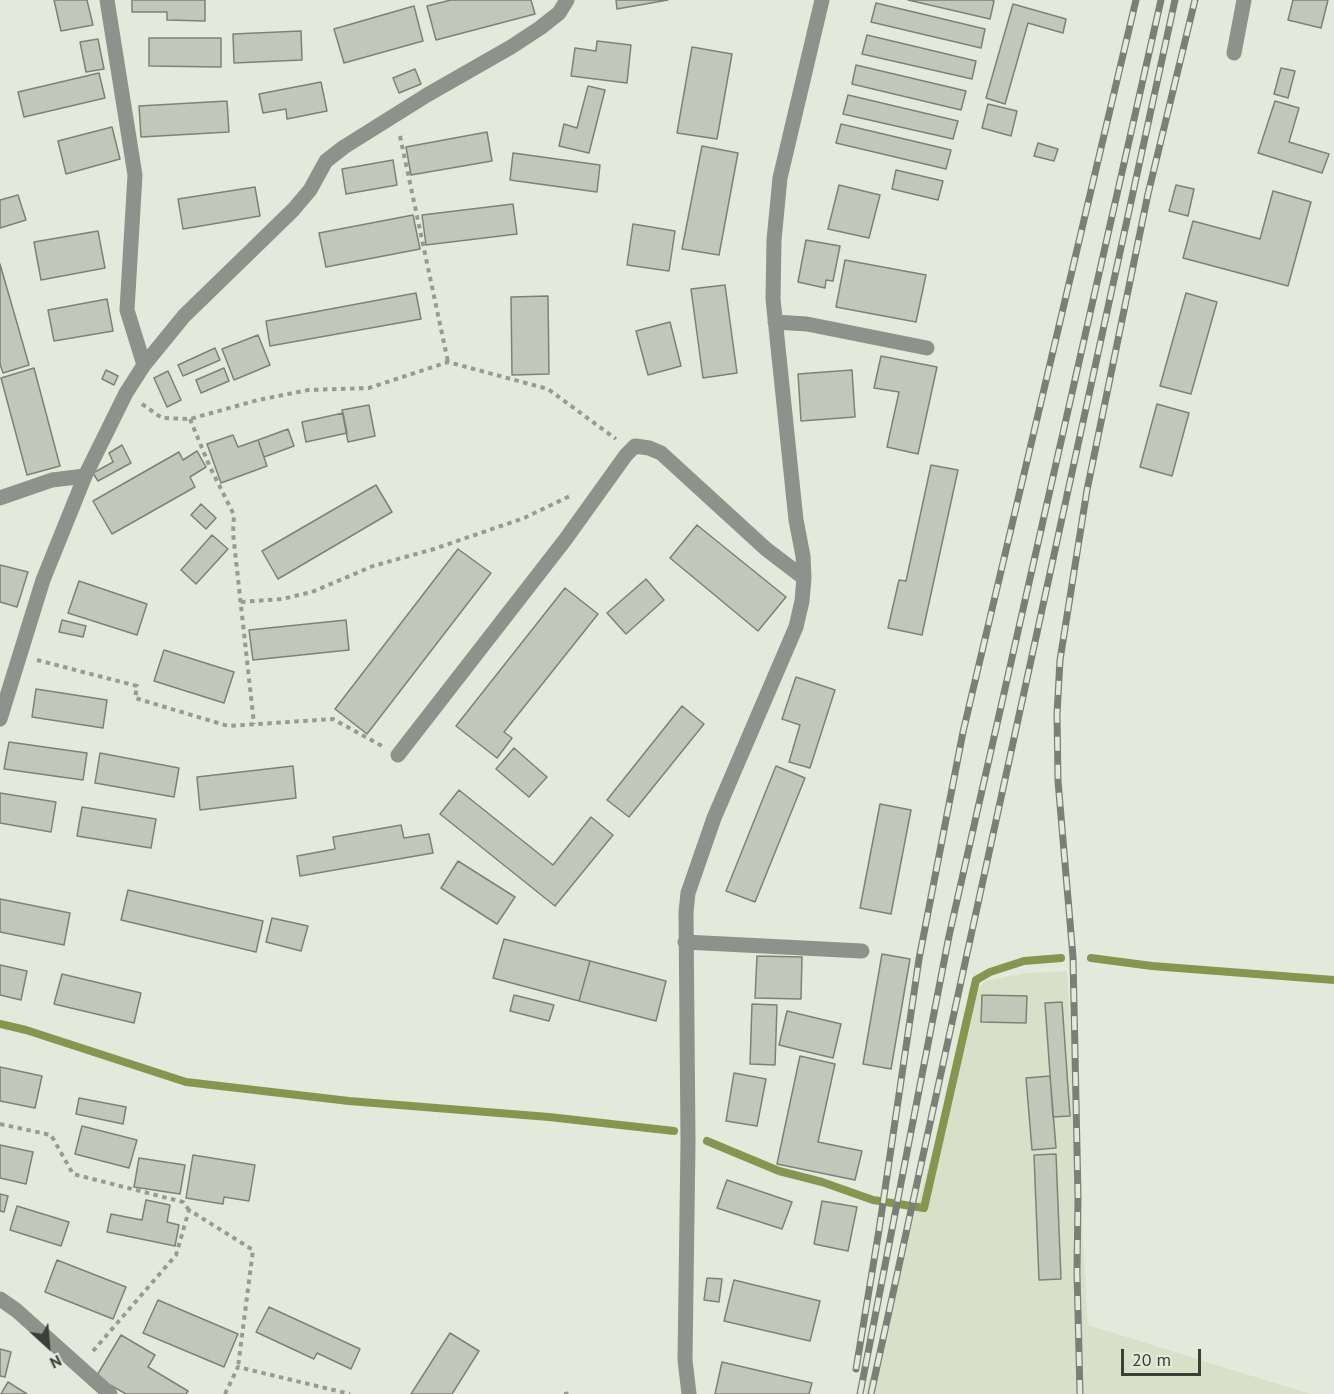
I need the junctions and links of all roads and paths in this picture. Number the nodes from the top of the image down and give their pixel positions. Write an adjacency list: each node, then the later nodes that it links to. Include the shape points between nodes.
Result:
1 (106, 0): 10 (street, via 135,176 127,310)
2 (567, 0): 6 (street, via 559,14 540,28)
3 (822, 0): 7 (street, via 780,178 773,275)
4 (1244, 0): 5 (street)
5 (1234, 53)
6 (396, 114): 9 (path); 10 (street, via 326,161 293,210 191,308)
7 (775, 322): 8 (street, via 807,324); 17 (street)
8 (927, 348)
9 (447, 362): 12 (path, via 369,388 308,390); 13 (path, via 548,389)
10 (144, 365): 11 (street)
11 (126, 393): 12 (path, via 162,418); 14 (street)
12 (189, 419): 18 (path, via 234,515)
13 (631, 450): 16 (street); 17 (street, via 635,446 661,453 766,549)
14 (85, 476): 15 (street, via 52,480); 19 (street, via 43,580)
15 (0, 498)
16 (589, 507): 18 (path, via 569,495 524,518 373,566 312,591 282,599); 22 (street)
17 (804, 578): 23 (street, via 796,627 750,730 688,893)
18 (241, 602): 21 (path)
19 (20, 656): 20 (street); 21 (path, via 137,686 135,698 228,726)
20 (0, 719)
21 (254, 724): 22 (path, via 333,719)
22 (398, 755)
23 (686, 942): 24 (street); 35 (street)
24 (862, 951)
25 (0, 1124): 26 (path, via 51,1135 73,1174 183,1202)
26 (189, 1210): 28 (path, via 176,1255); 29 (path, via 253,1250)
27 (0, 1299): 28 (street)
28 (78, 1367): 31 (street)
29 (238, 1367): 32 (path); 33 (path)
30 (571, 1393): 34 (path)
31 (110, 1394)
32 (225, 1394)
33 (350, 1394)
34 (564, 1394)
35 (689, 1394)

